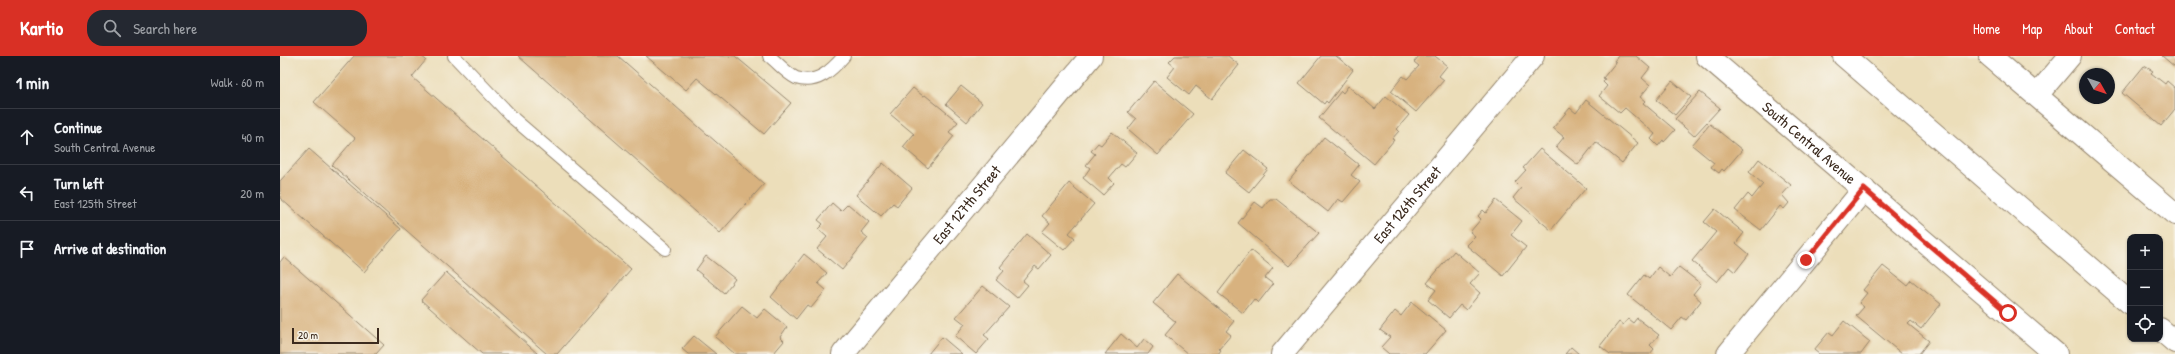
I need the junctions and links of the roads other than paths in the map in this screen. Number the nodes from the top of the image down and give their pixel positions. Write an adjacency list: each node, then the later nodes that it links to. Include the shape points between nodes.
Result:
1 (454, 56): 13 (lane, via 514,119)
2 (769, 56): 3 (lane, via 795,78 812,80 831,72)
3 (844, 56)
4 (1091, 56): 17 (street, East 127th Street)
5 (1533, 56): 18 (street, East 126th Street)
6 (1708, 56): 11 (street, South Central Avenue)
7 (1844, 56): 14 (street)
8 (1990, 56): 10 (street)
9 (2070, 56): 10 (street)
10 (2037, 95): 12 (street)
11 (1864, 189): 19 (street); 20 (street, South Central Avenue)
12 (2175, 214)
13 (665, 249)
14 (2127, 300)
15 (2163, 332): 16 (street)
16 (2175, 342)
17 (844, 354)
18 (1282, 354)
19 (1728, 354)
20 (2056, 354)

